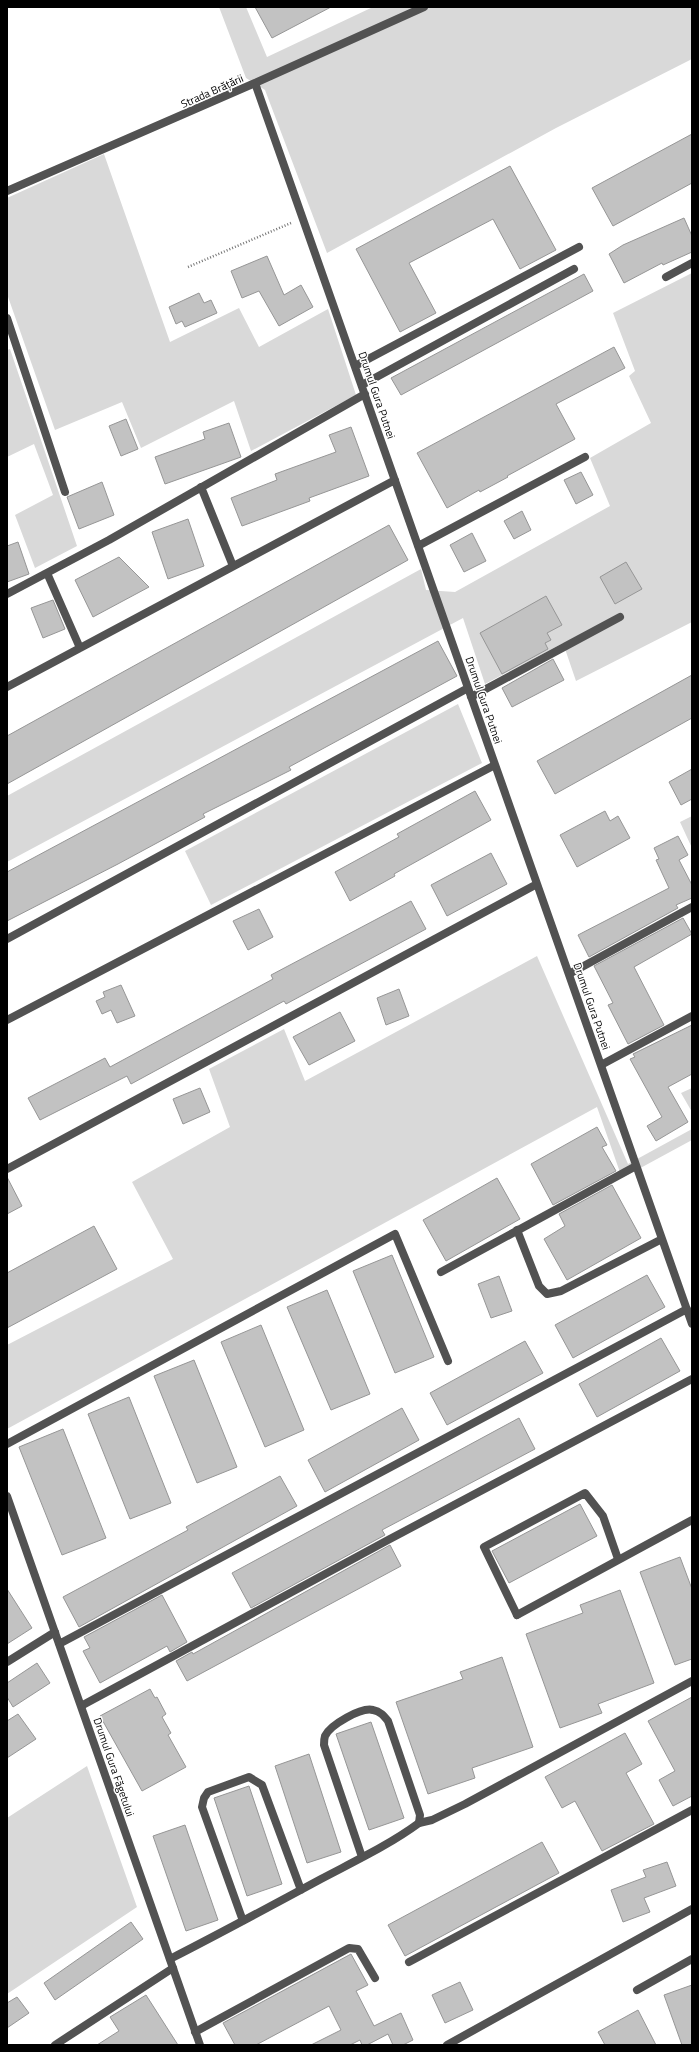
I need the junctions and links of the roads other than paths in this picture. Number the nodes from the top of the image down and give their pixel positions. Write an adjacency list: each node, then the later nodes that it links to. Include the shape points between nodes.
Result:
1 (424, 7): 2 (street, Strada Brățării)
2 (255, 83): 3 (street, Strada Brățării); 9 (street, Drumul Gura Putnei)
3 (7, 192)
4 (579, 247): 9 (street)
5 (692, 263): 7 (street)
6 (574, 269): 10 (street)
7 (666, 277)
8 (7, 318): 15 (street)
9 (355, 366): 10 (street, Drumul Gura Putnei)
10 (362, 385): 11 (street, Drumul Gura Putnei)
11 (365, 394): 13 (street, Drumul Gura Putnei); 14 (street)
12 (585, 457): 16 (street)
13 (395, 480): 16 (street, Drumul Gura Putnei); 17 (street)
14 (200, 487): 17 (street); 18 (street)
15 (64, 492)
16 (418, 546): 23 (street, Drumul Gura Putnei)
17 (233, 566): 21 (street)
18 (47, 573): 19 (street); 21 (street)
19 (7, 594)
20 (620, 617): 24 (street)
21 (80, 648): 22 (street)
22 (7, 686)
23 (468, 688): 24 (street, Drumul Gura Putnei); 28 (street)
24 (471, 697): 25 (street, Drumul Gura Putnei)
25 (495, 765): 26 (street, Drumul Gura Putnei); 31 (street)
26 (537, 884): 29 (street, Drumul Gura Putnei); 34 (street)
27 (692, 907): 29 (street)
28 (7, 939)
29 (569, 974): 32 (street, Drumul Gura Putnei)
30 (692, 1016): 32 (street)
31 (7, 1020)
32 (601, 1065): 33 (street, Drumul Gura Putnei)
33 (636, 1166): 35 (street); 36 (street, Drumul Gura Putnei)
34 (7, 1169)
35 (517, 1230): 36 (street, via 539,1286 547,1294 561,1291); 37 (street)
36 (662, 1239): 38 (street, Drumul Gura Putnei)
37 (441, 1272)
38 (686, 1309): 39 (street, Drumul Gura Putnei); 47 (street)
39 (692, 1324)
40 (448, 1361): 42 (street, via 394,1234)
41 (692, 1379): 50 (street)
42 (7, 1444)
43 (7, 1496): 46 (street, Drumul Gura Făgetului)
44 (692, 1520): 45 (street)
45 (618, 1560): 45 (street, via 517,1615 484,1547 585,1493 603,1516)
46 (55, 1632): 47 (street, Drumul Gura Făgetului); 48 (street)
47 (59, 1644): 50 (street, Drumul Gura Făgetului)
48 (7, 1662)
49 (692, 1681): 52 (street, via 465,1804 432,1820)
50 (81, 1706): 57 (street, Drumul Gura Făgetului)
51 (692, 1810): 59 (street)
52 (419, 1823): 53 (street); 53 (street, via 420,1815 388,1721 381,1713 372,1709 359,1711 332,1726 324,1737 324,1745)
53 (362, 1857): 54 (street)
54 (301, 1890): 56 (street); 56 (street, via 262,1785 249,1777 208,1792 202,1807)
55 (692, 1909): 66 (street)
56 (243, 1921): 57 (street)
57 (170, 1959): 60 (street, Drumul Gura Făgetului)
58 (692, 1959): 62 (street)
59 (409, 1962)
60 (173, 1968): 63 (street, Drumul Gura Făgetului); 64 (street)
61 (375, 1978): 63 (street, via 358,1949 349,1948)
62 (637, 1990)
63 (195, 2032): 65 (street, Drumul Gura Făgetului)
64 (54, 2045)
65 (200, 2045)
66 (447, 2045)

